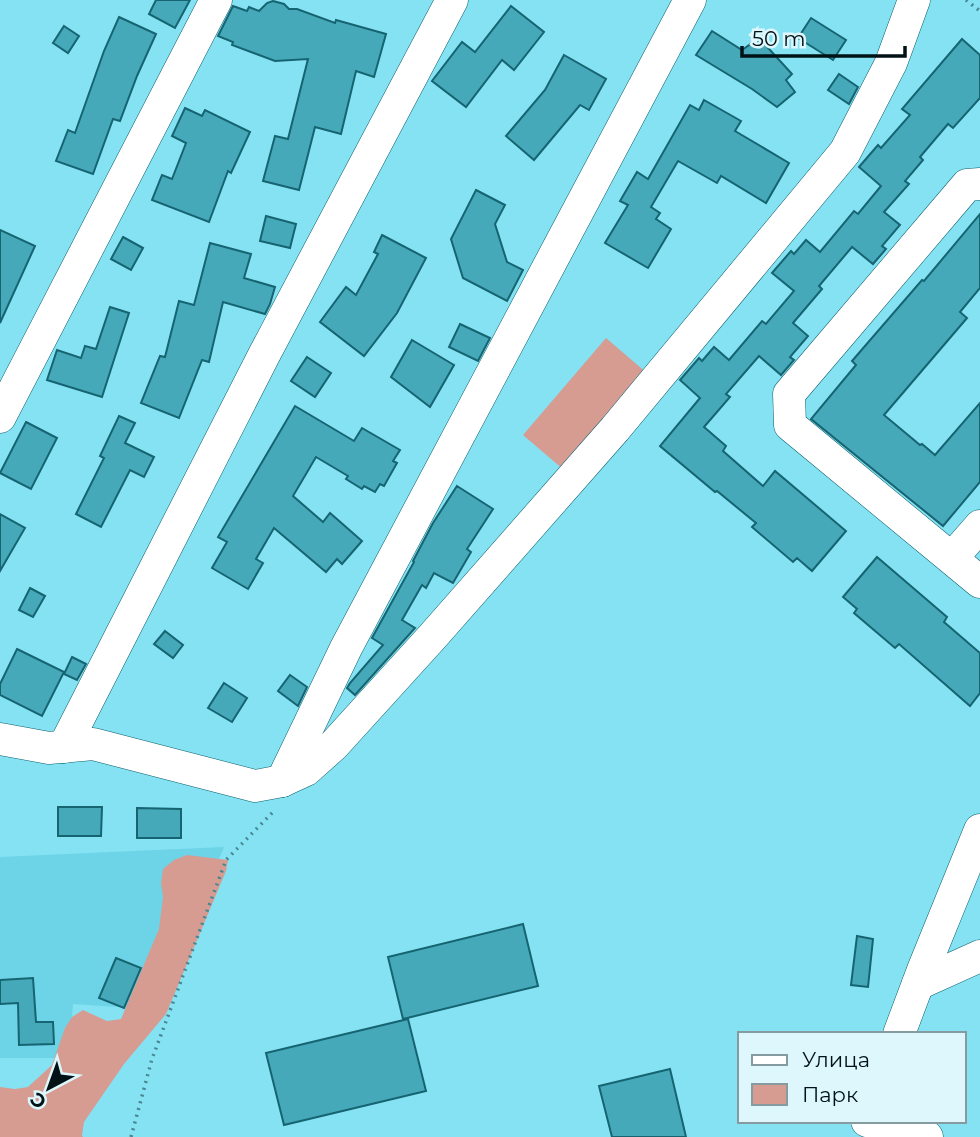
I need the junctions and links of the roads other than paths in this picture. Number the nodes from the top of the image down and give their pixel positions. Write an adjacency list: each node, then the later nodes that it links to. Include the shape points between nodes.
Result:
1 (216, 0): 6 (street)
2 (452, 0): 11 (street)
3 (690, 0): 12 (street, via 346,648)
4 (914, 0): 12 (street, via 891,63 845,152 615,429 433,636 334,746 306,770)
5 (980, 184): 8 (street, via 967,185 789,394 790,425)
6 (0, 417)
7 (980, 526): 8 (street)
8 (952, 558): 9 (street)
9 (980, 582)
10 (0, 739): 11 (street)
11 (64, 747): 12 (street, via 93,744 255,786)
12 (282, 781)
13 (980, 830): 15 (street)
14 (980, 956): 15 (street)
15 (918, 984): 16 (street)
16 (900, 1032)
17 (874, 1123): 18 (street)
18 (927, 1137)

